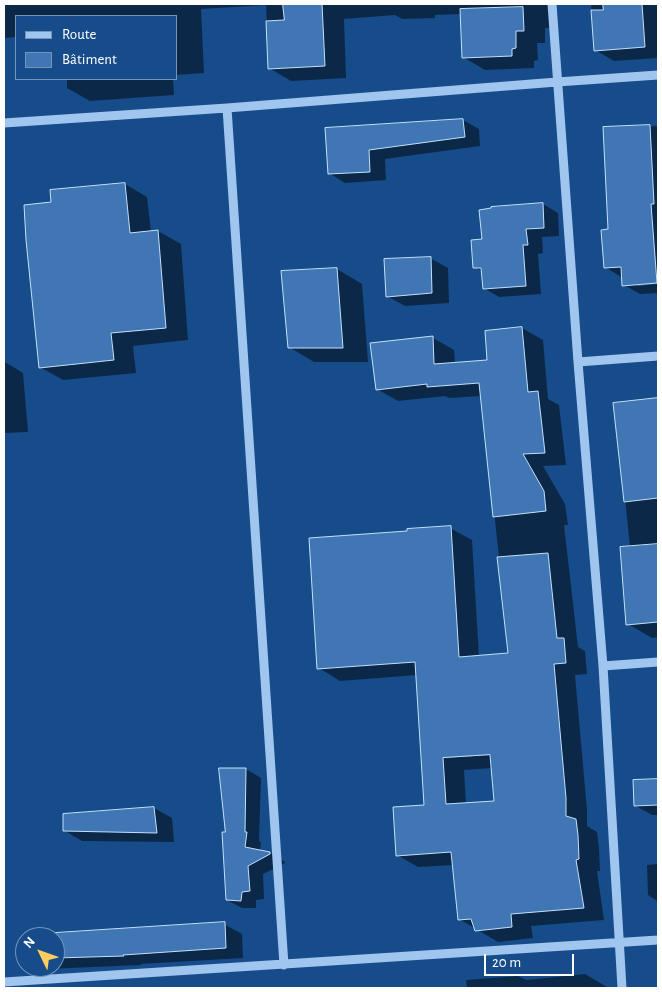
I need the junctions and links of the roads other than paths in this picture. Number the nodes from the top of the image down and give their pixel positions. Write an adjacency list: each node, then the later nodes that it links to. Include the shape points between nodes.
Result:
1 (552, 4): 3 (street)
2 (658, 75): 3 (street)
3 (557, 82): 4 (street); 7 (street)
4 (227, 108): 5 (street); 12 (street)
5 (4, 123)
6 (658, 356): 7 (street)
7 (578, 362): 9 (street)
8 (658, 662): 9 (street)
9 (603, 666): 11 (street)
10 (658, 940): 11 (street)
11 (620, 942): 12 (street); 14 (street)
12 (284, 964): 13 (street)
13 (4, 982)
14 (622, 988)

